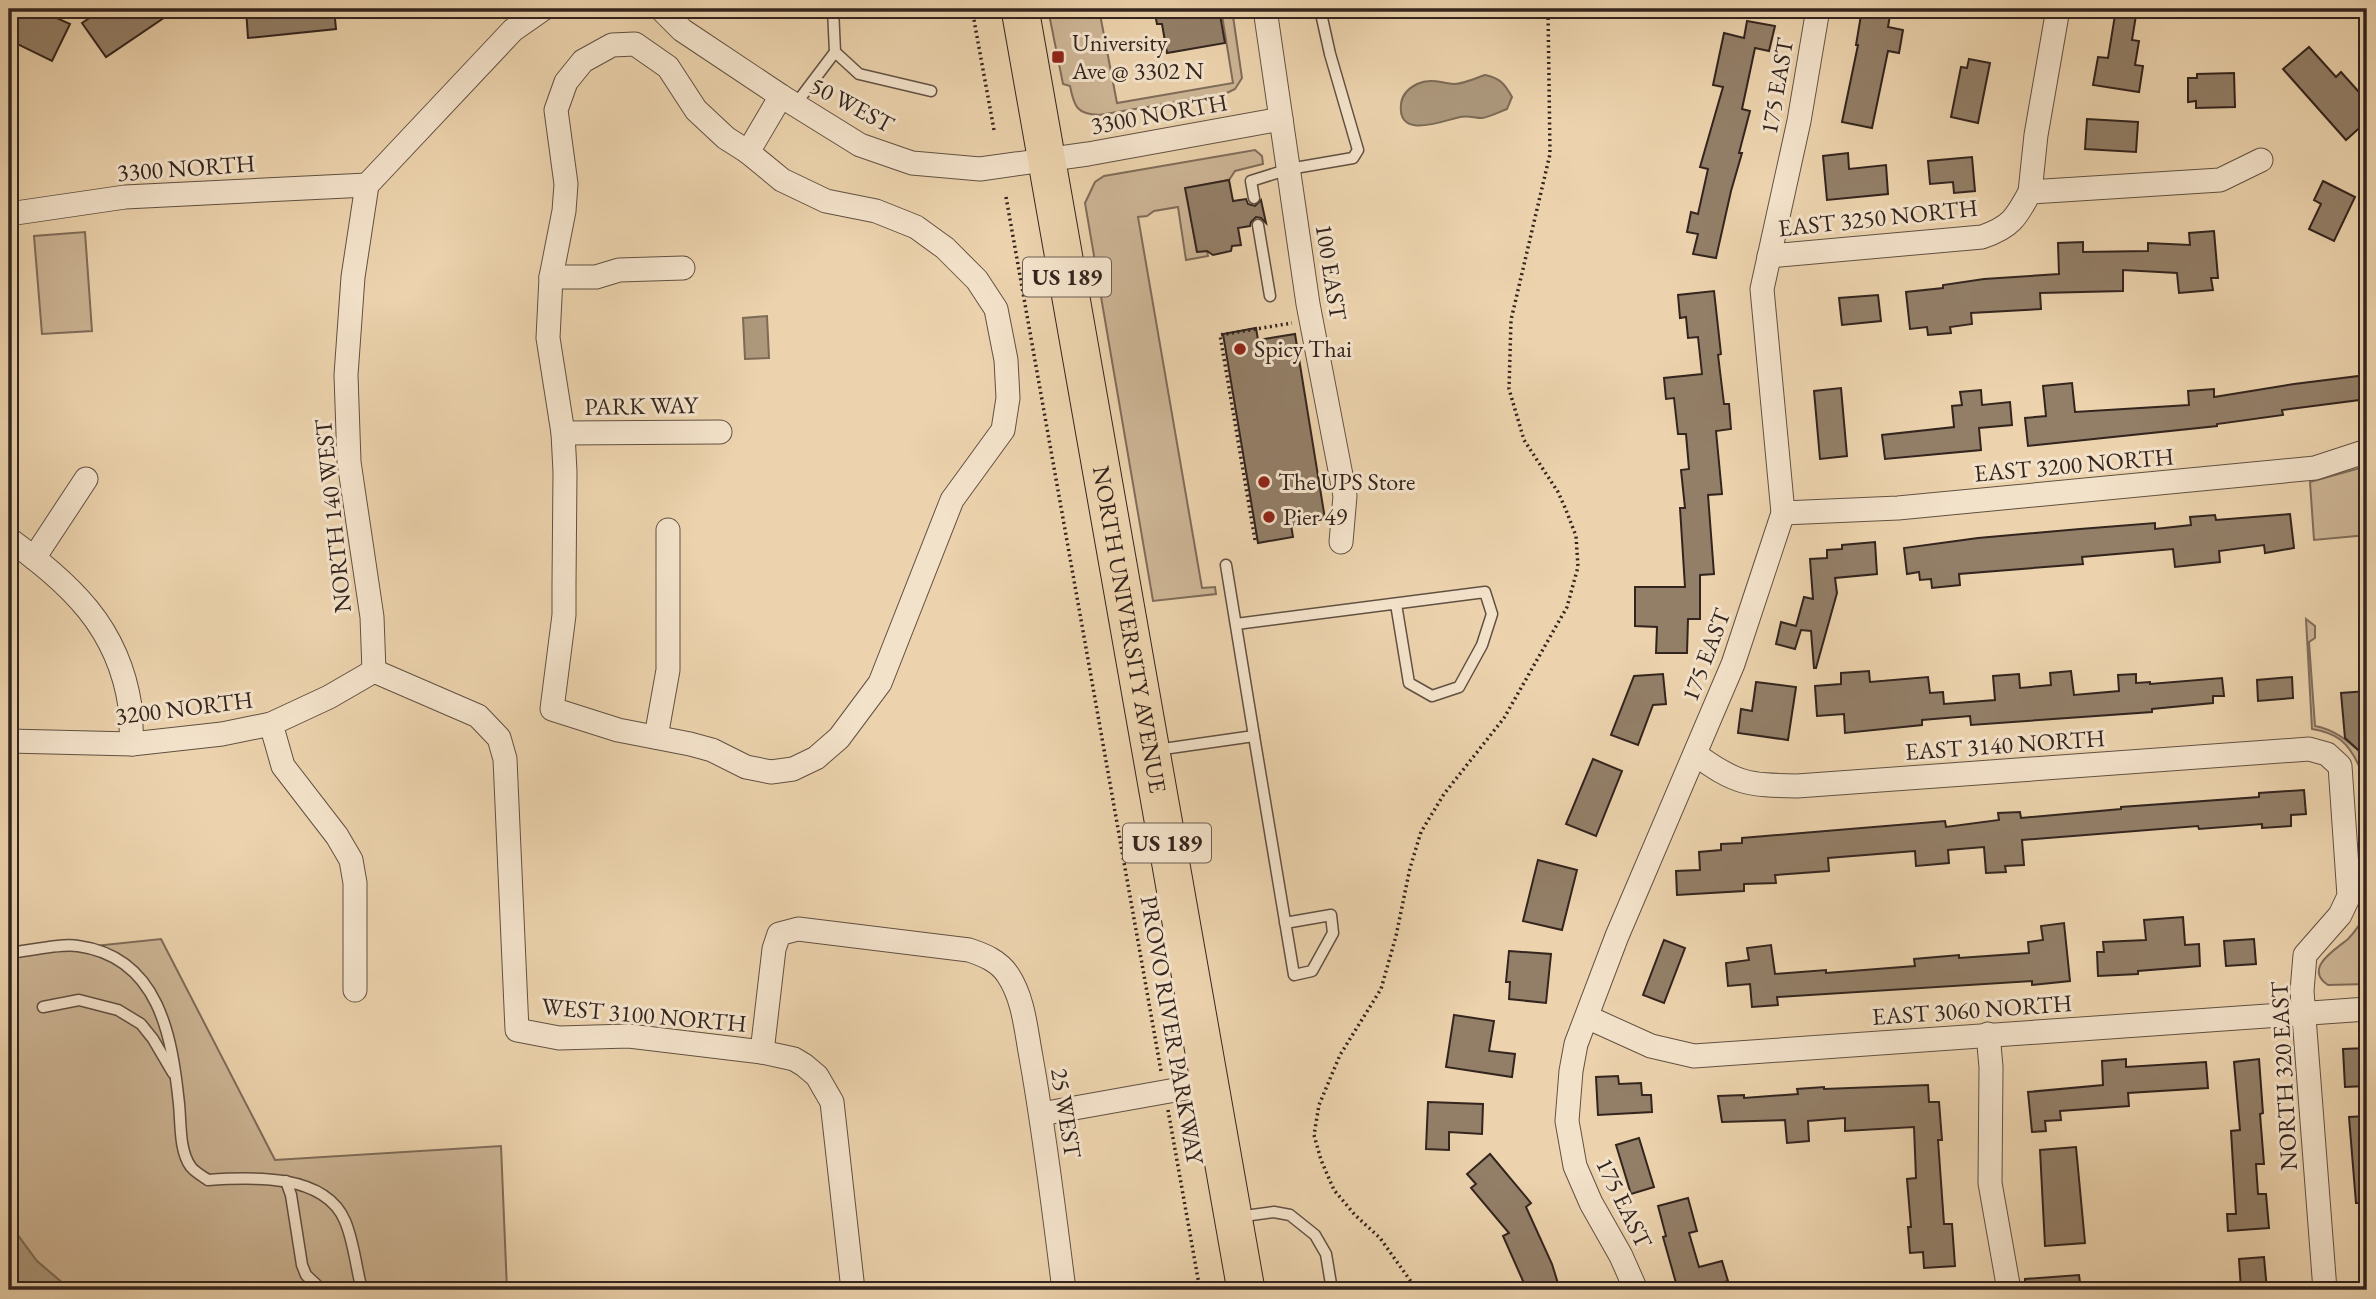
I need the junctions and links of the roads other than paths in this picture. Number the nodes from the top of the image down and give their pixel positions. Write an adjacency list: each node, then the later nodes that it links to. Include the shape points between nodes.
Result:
1 (542, 9): 17 (street, via 513,30)
2 (661, 9): 11 (street, 50 WEST, via 682,30)
3 (833, 9): 9 (lane)
4 (1020, 9): 14 (highway, NORTH UNIVERSITY AVENUE / US 189)
5 (1265, 9): 12 (street, 100 EAST)
6 (1320, 9): 16 (lane, via 1358,150 1353,158)
7 (1818, 9): 22 (street, 175 EAST)
8 (2058, 9): 18 (street)
9 (835, 52): 10 (lane, via 859,74); 11 (lane)
10 (931, 91)
11 (788, 100): 13 (street); 14 (street, 50 WEST, via 860,145 912,163 980,169)
12 (1281, 119): 14 (street, 3300 NORTH); 16 (street, 100 EAST)
13 (748, 152): 24 (street, via 695,110 668,67 635,44 612,46 583,61 566,82 556,110 566,184); 41 (street, via 782,180 826,201 876,211 916,227 945,248 977,280 996,309 1009,398 1003,430 952,500 880,683 839,738 816,758 793,769 771,772 746,767 712,750)
14 (1047, 159): 44 (highway, NORTH UNIVERSITY AVENUE / US 189)
15 (2261, 160): 18 (street, via 2220,180)
16 (1289, 169): 19 (lane, via 1251,181); 33 (street, 100 EAST, via 1308,304 1345,496)
17 (367, 185): 20 (street, 3300 NORTH, via 125,197); 38 (street, NORTH 140 WEST, via 353,277 346,375 349,462 372,617)
18 (2030, 192): 22 (street, EAST 3250 NORTH, via 2016,218 1982,237)
19 (1254, 198)
20 (9, 214)
21 (1258, 225): 25 (lane)
22 (1769, 256): 30 (street, 175 EAST, via 1762,289)
23 (683, 268): 24 (street)
24 (551, 277): 27 (street, via 548,338)
25 (1270, 296)
26 (720, 432): 27 (street, PARK WAY)
27 (563, 433): 41 (street, via 564,615 552,709)
28 (2367, 451): 30 (street, EAST 3200 NORTH, via 2315,468 1898,508)
29 (86, 479): 34 (street)
30 (1783, 513): 45 (street, 175 EAST, via 1733,664)
31 (668, 530): 41 (street, via 668,670)
32 (9, 539): 34 (street)
33 (1341, 542)
34 (34, 558): 43 (street, via 66,583 109,642 130,706)
35 (1226, 565): 37 (lane)
36 (1395, 604): 36 (lane, via 1485,592 1492,614 1482,645 1459,687 1432,696 1409,684); 37 (lane)
37 (1236, 624): 40 (lane)
38 (374, 671): 39 (street, 3200 NORTH); 55 (street, WEST 3100 NORTH, via 478,716 499,738 507,782 517,1030 559,1038 629,1036)
39 (271, 724): 43 (street, 3200 NORTH); 49 (street, via 283,766 351,860)
40 (1254, 736): 44 (lane); 47 (lane)
41 (656, 737)
42 (9, 741): 43 (street, 3200 NORTH)
43 (132, 744)
44 (1150, 750): 57 (highway, NORTH UNIVERSITY AVENUE / US 189)
45 (1695, 754): 46 (street, EAST 3140 NORTH, via 1723,775 1754,785 1797,786 2309,749); 53 (street, 175 EAST)
46 (2327, 754): 52 (street, NORTH 320 EAST, via 2340,766 2349,896 2340,915 2305,955)
47 (1285, 923): 47 (lane, via 1294,975 1312,971 1333,933 1331,915)
48 (9, 953): 56 (lane, via 77,946 112,954 125,963 153,996)
49 (355, 990)
50 (43, 1007): 56 (lane, via 79,1000 118,1010 141,1024)
51 (2367, 1009): 52 (street, EAST 3060 NORTH)
52 (2303, 1014): 54 (street, EAST 3060 NORTH); 69 (street, NORTH 320 EAST)
53 (1587, 1017): 54 (street, EAST 3060 NORTH, via 1651,1046 1694,1056); 67 (street, 175 EAST, via 1571,1071 1567,1121 1575,1166)
54 (1988, 1034): 68 (street, via 1990,1183)
55 (762, 1052): 58 (street, 25 WEST, via 779,934 798,929 969,950 987,956 1008,974 1018,995); 63 (street, WEST 3100 NORTH, via 794,1059 817,1076 832,1102)
56 (176, 1078): 59 (lane, via 184,1150 195,1171 208,1180)
57 (1209, 1084): 58 (street); 60 (highway, NORTH UNIVERSITY AVENUE / US 189)
58 (1041, 1114): 64 (street, 25 WEST)
59 (286, 1181): 61 (lane, via 302,1265); 62 (lane, via 335,1204 345,1221)
60 (1233, 1217): 65 (highway, NORTH UNIVERSITY AVENUE / US 189); 66 (lane, via 1275,1212 1290,1215 1315,1235 1326,1254)
61 (322, 1290)
62 (362, 1290)
63 (853, 1290)
64 (1065, 1290)
65 (1246, 1290)
66 (1332, 1290)
67 (1636, 1290)
68 (2008, 1290)
69 (2325, 1290)

